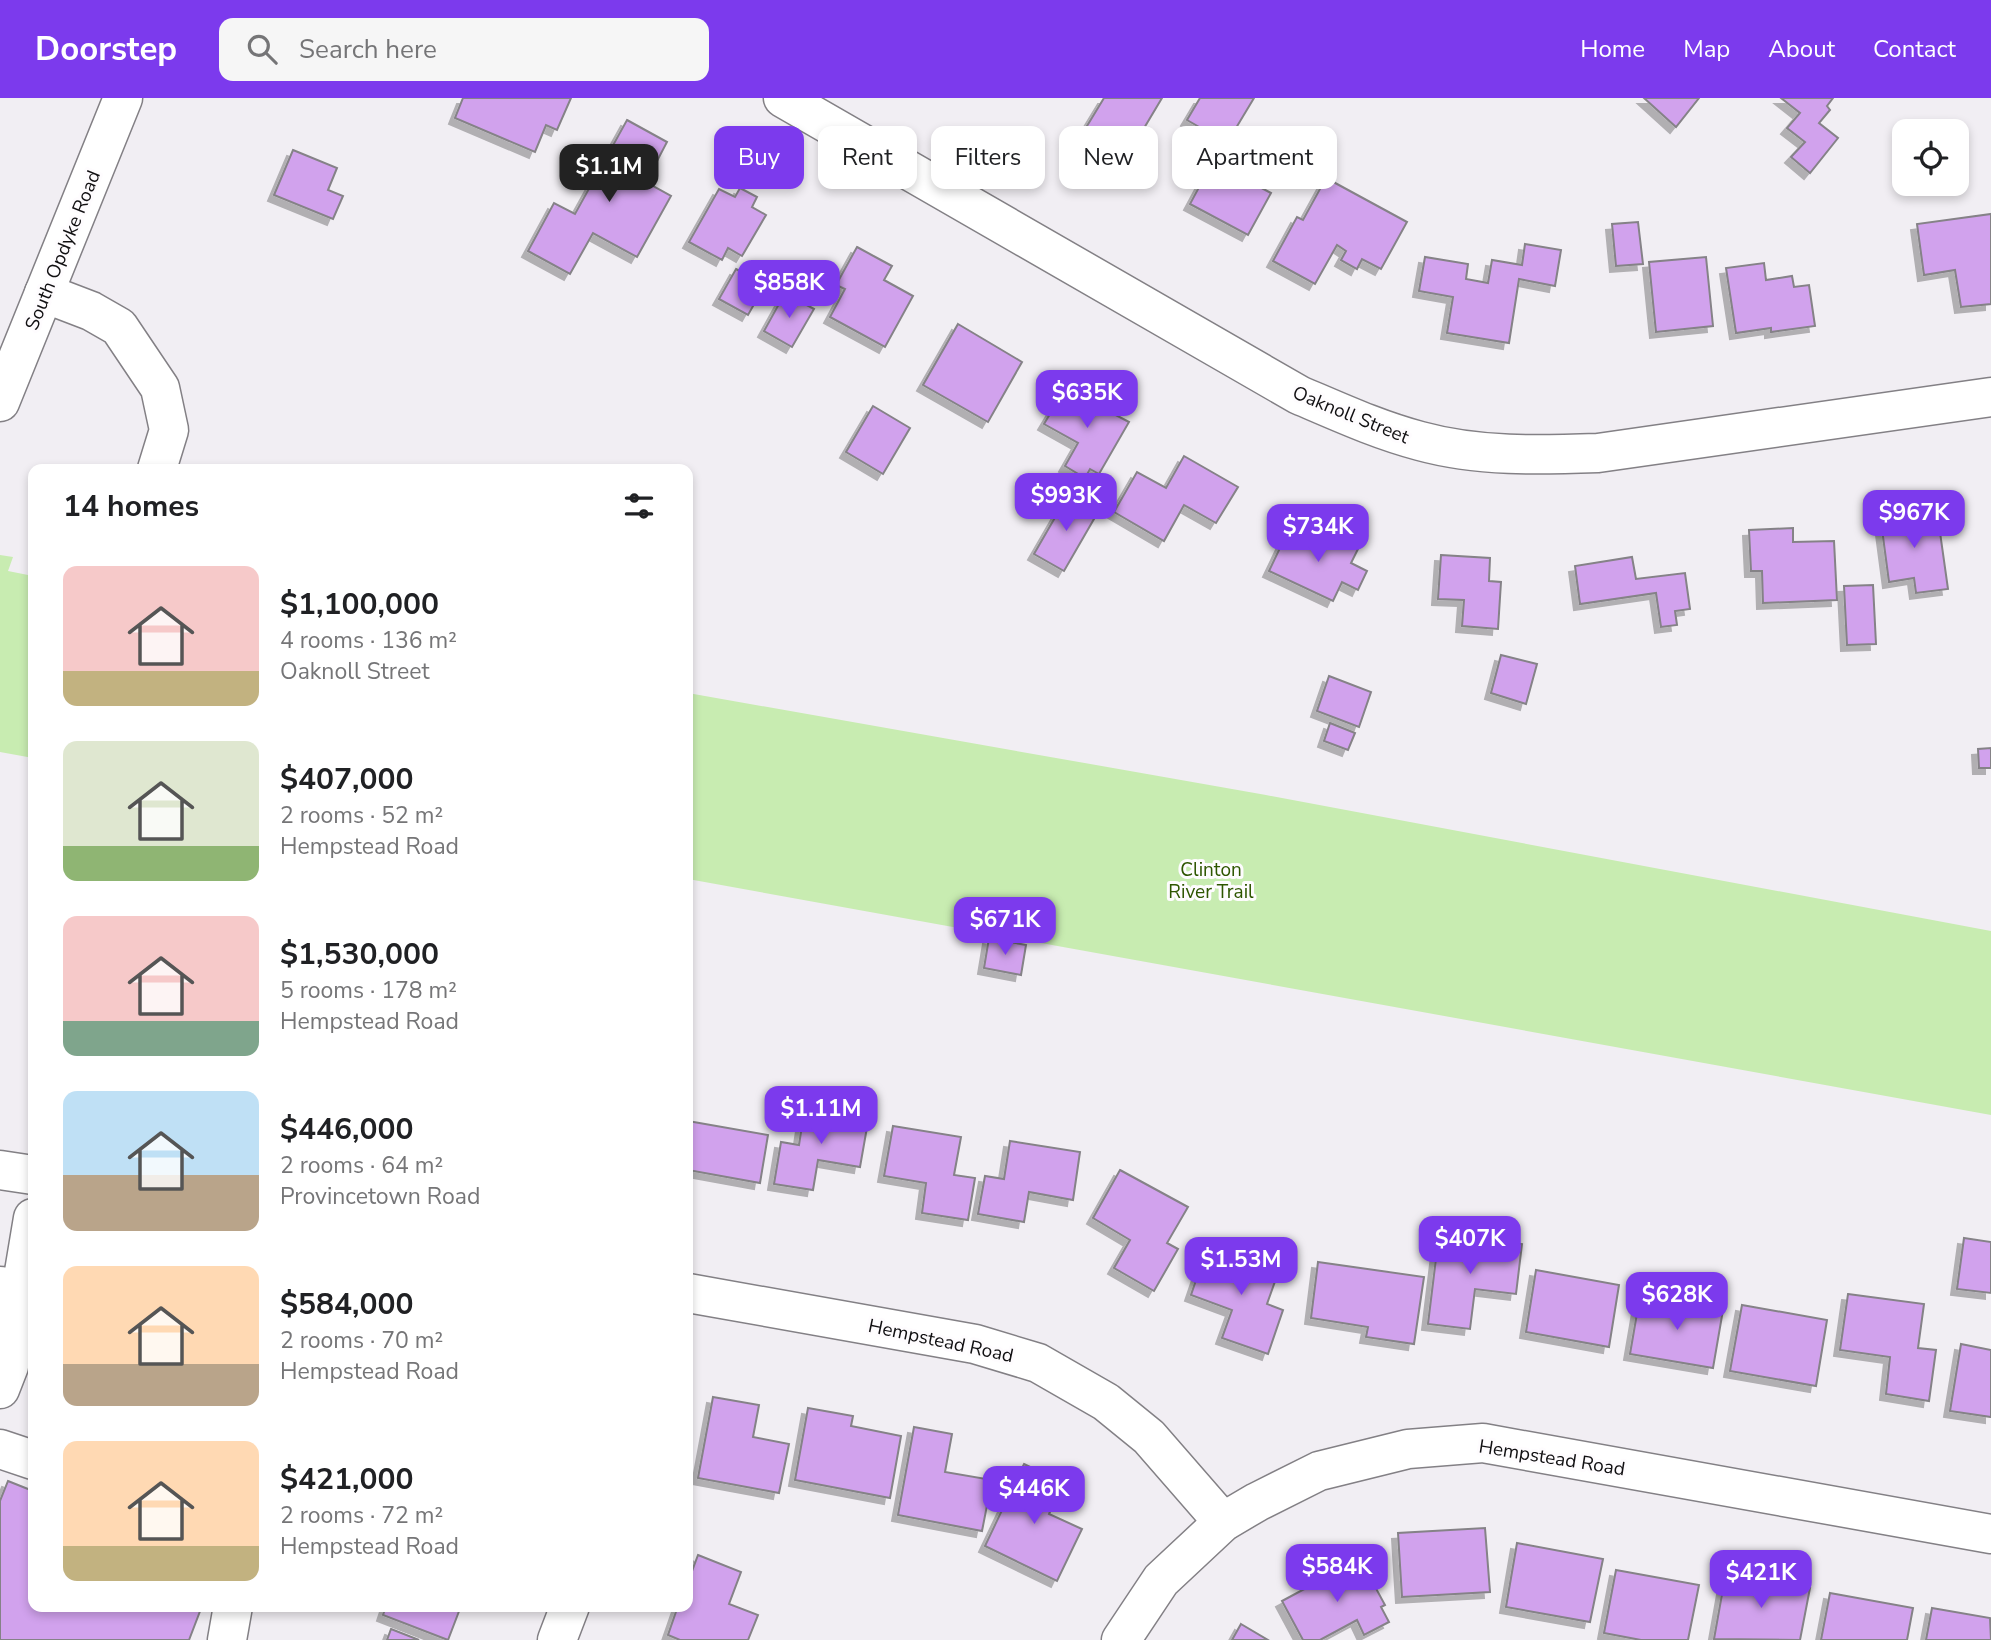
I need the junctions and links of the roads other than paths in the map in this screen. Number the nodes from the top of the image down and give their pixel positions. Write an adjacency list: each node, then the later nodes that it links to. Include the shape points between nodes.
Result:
1 (123, 98): 3 (street, South Opdyke Road)
2 (783, 98): 4 (street, Oaknoll Street, via 1299,395 1422,442 1471,451 1598,453)
3 (44, 293): 5 (street, South Opdyke Road); 6 (street, via 119,327 160,388 169,430)
4 (1991, 397)
5 (0, 402)
6 (159, 464)
7 (0, 1170): 8 (street)
8 (28, 1174)
9 (28, 1234): 10 (street)
10 (11, 1288): 12 (street, via 9,1366)
11 (693, 1294): 15 (street, Hempstead Road, via 975,1344 1038,1363 1106,1402 1149,1437)
12 (0, 1389)
13 (0, 1449): 14 (street)
14 (28, 1458)
15 (1223, 1522): 16 (street, Hempstead Road, via 1319,1471 1408,1449 1483,1443); 21 (street, via 1161,1580)
16 (1991, 1534)
17 (232, 1612): 19 (street)
18 (568, 1612): 20 (street)
19 (227, 1640)
20 (557, 1640)
21 (1121, 1640)

